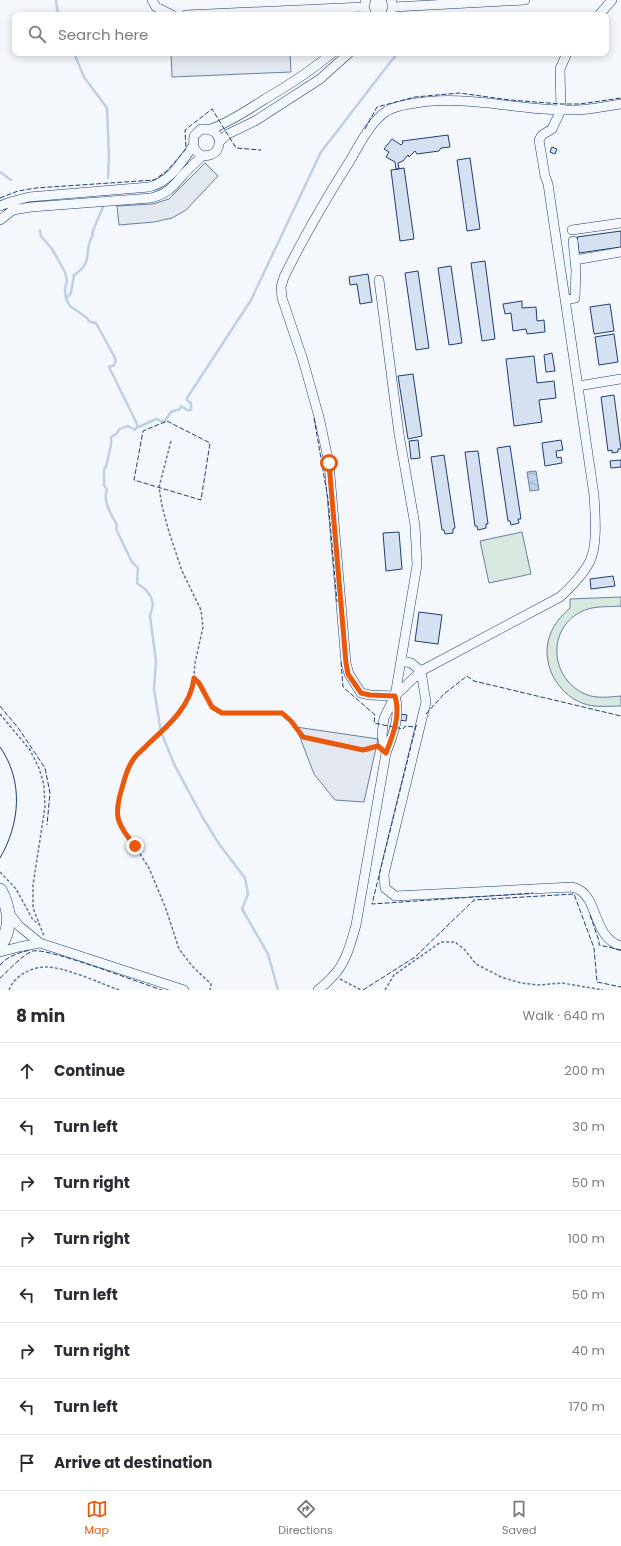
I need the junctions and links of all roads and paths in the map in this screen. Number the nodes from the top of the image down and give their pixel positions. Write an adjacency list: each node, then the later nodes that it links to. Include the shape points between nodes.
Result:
1 (152, 0): 6 (street, via 156,7)
2 (526, 0): 4 (street)
3 (612, 0): 8 (street)
4 (391, 7)
5 (366, 10): 7 (street)
6 (166, 12)
7 (294, 12)
8 (602, 12)
9 (328, 56): 14 (street, via 312,70 246,111)
10 (345, 56): 15 (street, via 320,79 255,121 228,134)
11 (566, 56): 13 (street, via 560,69)
12 (621, 104): 13 (street)
13 (561, 110): 26 (street, via 552,129 539,140); 36 (street, via 463,100 426,101 389,110 379,117 367,132 325,200 281,287 282,298 319,417 329,463 348,674 361,693)
14 (211, 129): 15 (street, via 217,134); 16 (street, via 201,129 194,136)
15 (220, 142): 17 (street, via 218,150 211,155)
16 (193, 146): 17 (street, via 196,152); 18 (street, via 181,164)
17 (203, 156): 19 (street)
18 (158, 185): 19 (street); 20 (street, via 29,197)
19 (162, 195): 21 (street, via 31,207 13,210)
20 (0, 206)
21 (0, 220)
22 (621, 223): 23 (street)
23 (572, 230)
24 (573, 241): 27 (street)
25 (621, 252): 27 (street)
26 (558, 253): 27 (street); 29 (street)
27 (574, 255): 29 (street, via 575,298)
28 (379, 280): 33 (street, via 399,434 415,525 417,565)
29 (565, 300): 31 (street)
30 (621, 379): 31 (street)
31 (578, 386): 34 (street, via 594,495 596,530 590,560 575,583 560,597)
32 (171, 441): 35 (path, via 159,488 169,532 182,571 201,610 203,627)
33 (402, 661): 34 (street, via 411,663); 36 (street)
34 (421, 671): 36 (street); 44 (street, via 426,702 384,874 385,888 395,896 572,887 582,891 604,933 616,945)
35 (194, 678): 38 (path, via 212,707 222,713 282,713 303,737 363,750 378,746); 50 (path, via 188,699 178,714 135,757 119,796 116,815 122,830 149,868 179,948 192,968 211,984)
36 (395, 696): 38 (street, via 383,724 382,736)
37 (0, 714): 39 (path, via 30,750 44,785 45,807 33,885 33,908 40,925 32,920 16,889)
38 (386, 753): 46 (street, via 356,925 349,948)
39 (0, 872)
40 (0, 890): 41 (highway)
41 (9, 913): 42 (street, via 19,926); 43 (highway, via 8,928)
42 (40, 943): 45 (street); 49 (street)
43 (0, 946)
44 (621, 946)
45 (0, 952)
46 (334, 976): 51 (street); 52 (path)
47 (9, 990): 48 (path, via 18,977 30,970 45,967 59,968)
48 (119, 990)
49 (184, 990)
50 (210, 990)
51 (318, 990)
52 (361, 990)
53 (385, 990): 54 (path, via 394,975 441,942 455,942 476,964 501,977 521,983 562,983)
54 (603, 990)

